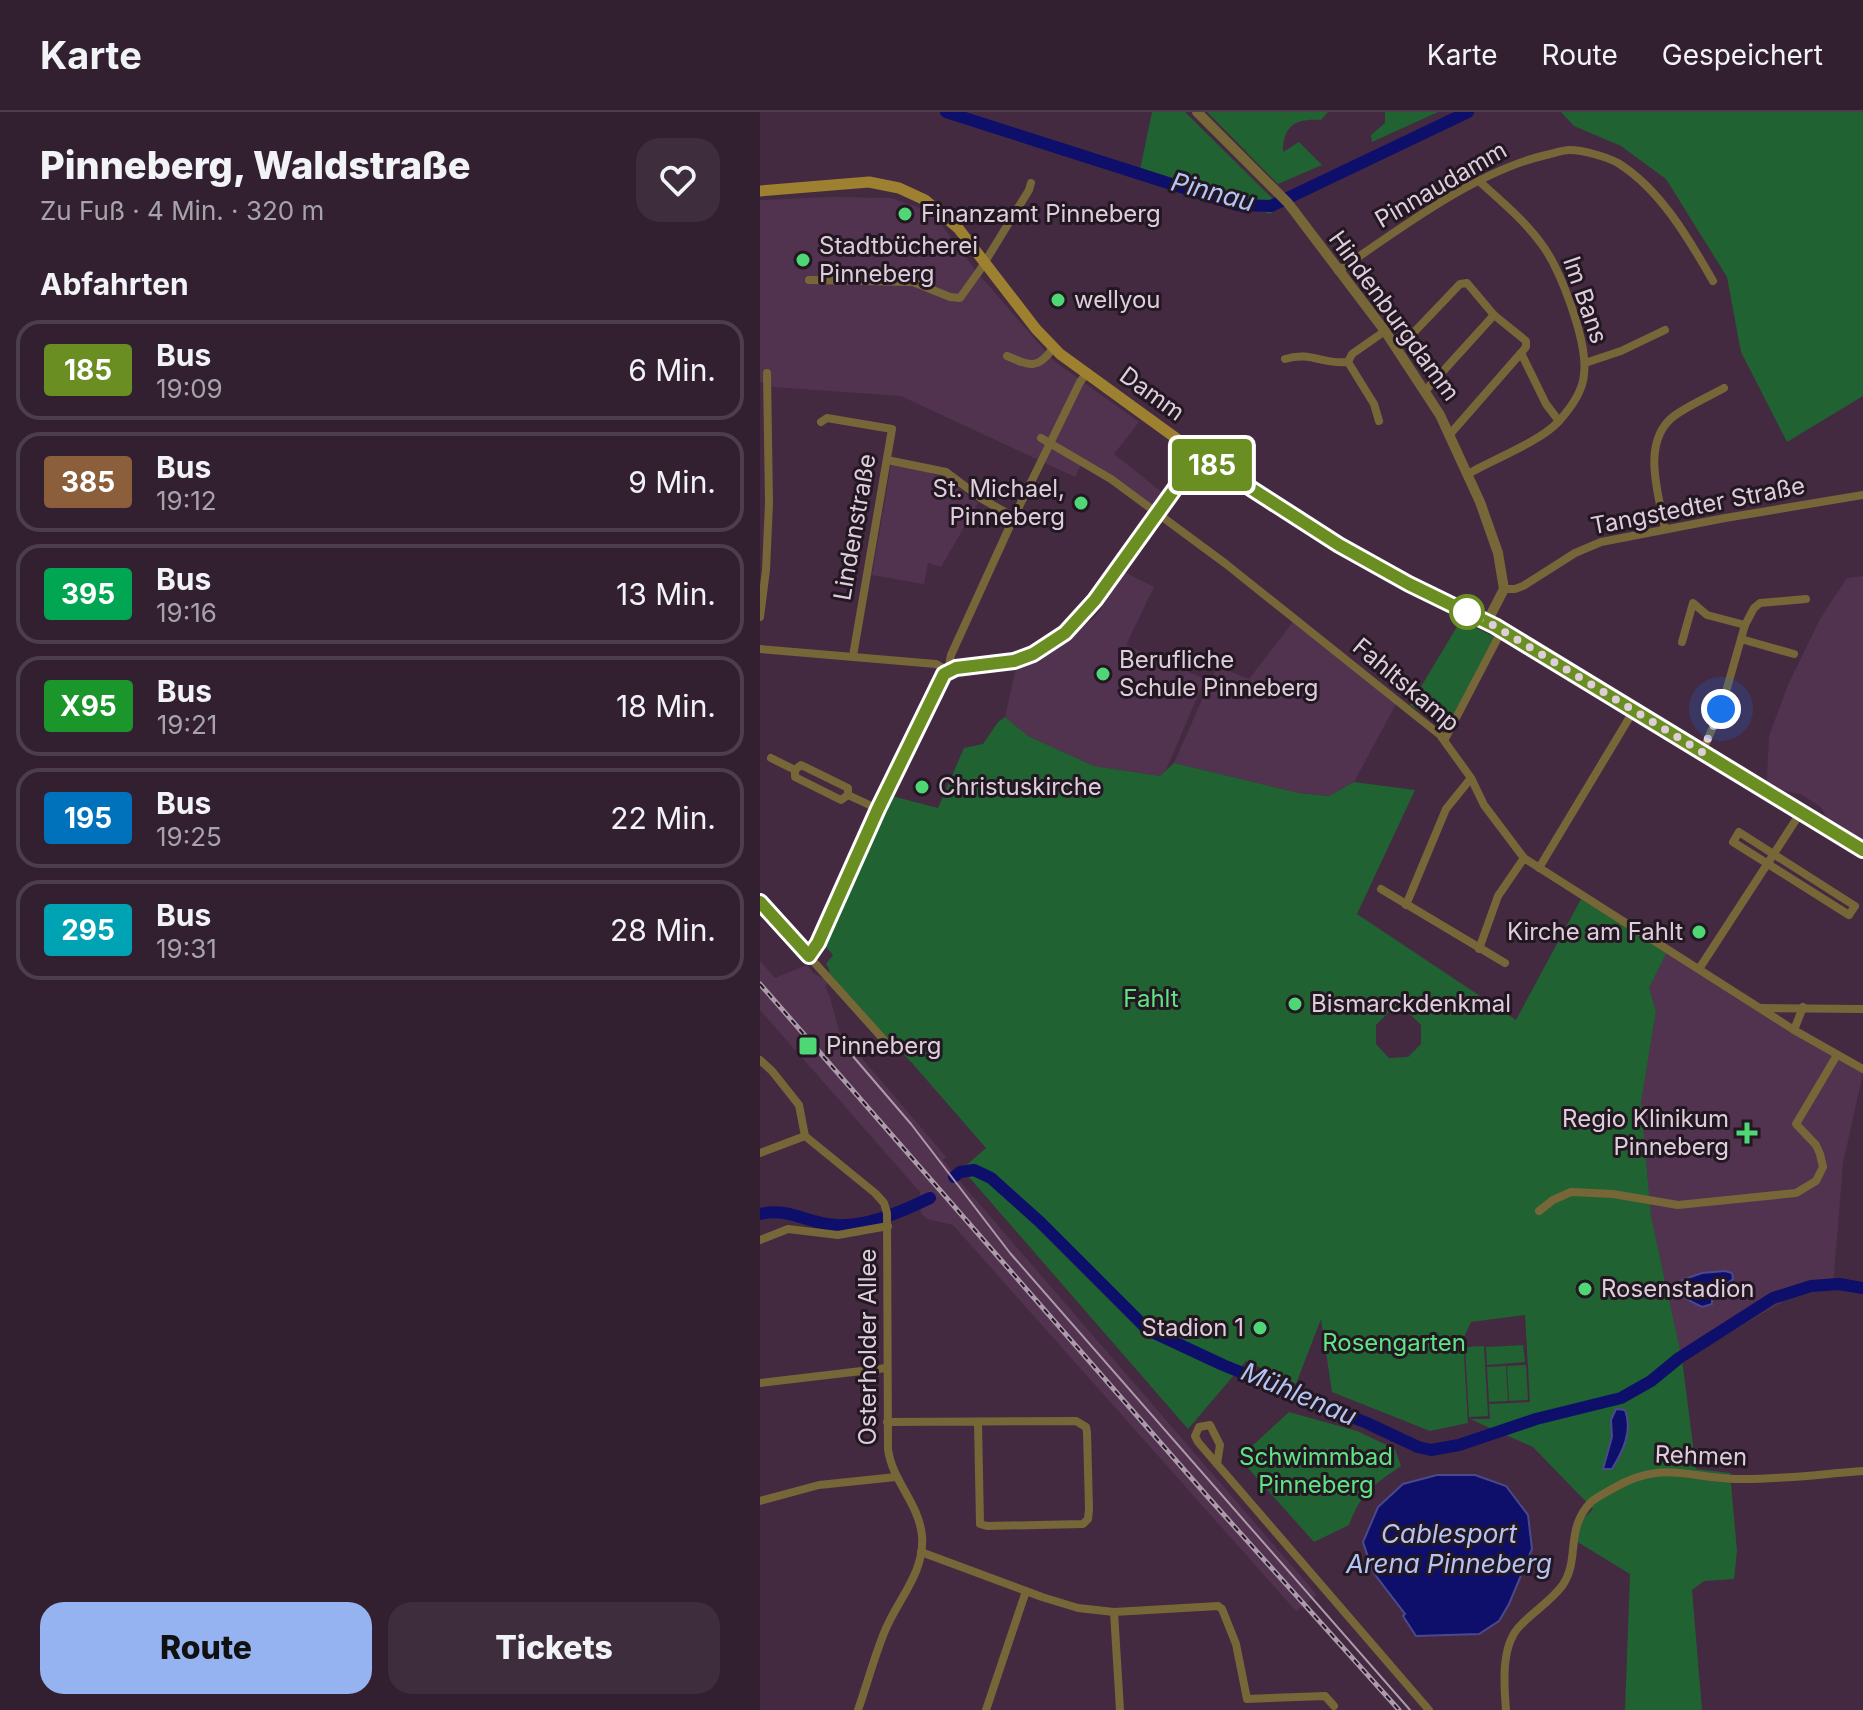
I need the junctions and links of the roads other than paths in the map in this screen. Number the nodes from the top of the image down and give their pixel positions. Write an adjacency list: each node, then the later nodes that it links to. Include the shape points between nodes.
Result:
1 (1197, 112): 6 (street, Hindenburgdamm, via 1279,192)
2 (1479, 181): 6 (street, Pinnaudamm); 8 (street, Pinnaudamm, via 1523,160 1570,150 1615,161 1647,185); 18 (street, Im Bans, via 1545,249 1575,319)
3 (1031, 183): 5 (street)
4 (760, 191): 5 (main road, Damm, via 860,182 899,188 940,210)
5 (984, 261): 7 (street, via 956,298 913,282); 12 (main road, Damm)
6 (1338, 271): 11 (street, Hindenburgdamm)
7 (809, 280)
8 (1713, 281)
9 (1494, 315): 13 (street, via 1467,283 1460,284); 14 (street, via 1526,341); 22 (street)
10 (1665, 330): 18 (street, Im Bans)
11 (1385, 331): 13 (street, Hindenburgdamm); 17 (street)
12 (1053, 348): 15 (street, via 1036,364); 20 (main road, Damm)
13 (1398, 349): 22 (street, Hindenburgdamm)
14 (1521, 353): 24 (street); 26 (street)
15 (1007, 356)
16 (1285, 359): 17 (street, via 1300,354)
17 (1348, 362): 23 (street)
18 (1585, 363): 24 (street, Im Bans, via 1582,386)
19 (767, 373): 37 (street, via 769,503)
20 (1086, 374): 27 (street); 28 (main road, Damm)
21 (1724, 388): 34 (street, via 1672,417 1662,432 1653,464)
22 (1426, 390): 26 (street, Hindenburgdamm)
23 (1379, 421)
24 (1559, 421): 30 (street, Im Bans)
25 (821, 422): 29 (street, Lindenstraße, via 827,418 892,429)
26 (1451, 433): 30 (street, Hindenburgdamm)
27 (1045, 440): 32 (street, Fahltskamp); 33 (street)
28 (1199, 455): 32 (street); 38 (main road, Damm, via 1339,545)
29 (887, 460): 33 (street, via 946,472); 45 (street, Lindenstraße)
30 (1468, 474): 35 (street, Hindenburgdamm, via 1495,542)
31 (1863, 495): 34 (street, Tangstedter Straße)
32 (1157, 513): 46 (street, via 1065,633 1014,661); 48 (street, Fahltskamp)
33 (1014, 517): 46 (street)
34 (1665, 529): 35 (street, Tangstedter Straße, via 1588,547 1523,586)
35 (1504, 589): 38 (street)
36 (1806, 599): 39 (street, via 1760,603)
37 (760, 617)
38 (1487, 622): 40 (main road, Damm)
39 (1745, 625): 41 (street); 42 (street, via 1707,615 1693,603)
40 (1502, 630): 47 (main road, Damm); 48 (street)
41 (1741, 639): 44 (street); 49 (street)
42 (1682, 642)
43 (760, 649): 45 (street)
44 (1794, 654)
45 (853, 656): 46 (street, via 936,664)
46 (948, 671): 54 (street)
47 (1634, 710): 49 (main road, Damm); 60 (street)
48 (1445, 739): 52 (street, Fahltskamp)
49 (1702, 752): 55 (main road, Damm)
50 (771, 758): 51 (street)
51 (795, 770): 53 (street, via 795,777 841,800); 53 (street, via 801,765 848,788)
52 (1471, 778): 58 (street, Fahltskamp, via 1484,805); 63 (street, via 1446,809)
53 (848, 795): 54 (street)
54 (878, 809): 65 (street)
55 (1801, 812): 56 (main road, Damm); 57 (street)
56 (1863, 850)
57 (1773, 853): 59 (street); 59 (street, via 1739,832 1733,842); 59 (street, via 1855,906 1849,915)
58 (1524, 858): 60 (street, Fahltskamp); 64 (street, via 1498,896)
59 (1767, 863): 67 (street)
60 (1539, 868): 67 (street, Fahltskamp)
61 (1381, 889): 63 (street)
62 (760, 902): 65 (street)
63 (1406, 905): 64 (street)
64 (1479, 949): 66 (street)
65 (809, 956): 72 (street)
66 (1505, 963)
67 (1699, 969): 69 (street, Fahltskamp)
68 (1803, 1007): 69 (street); 70 (street); 71 (street)
69 (1761, 1008): 71 (street, Fahltskamp)
70 (1863, 1009)
71 (1794, 1030): 73 (street, Fahltskamp)
72 (884, 1040)
73 (1837, 1055): 75 (street, Fahltskamp); 78 (street, via 1796,1124 1816,1145 1823,1167 1816,1181 1796,1193 1678,1205 1571,1192)
74 (760, 1060): 76 (street, via 799,1105)
75 (1863, 1069)
76 (805, 1136): 77 (street); 79 (street, Osterholder Allee, via 884,1203)
77 (760, 1153)
78 (1539, 1211)
79 (888, 1225): 80 (street, via 838,1235 788,1229); 81 (street, Osterholder Allee)
80 (760, 1240)
81 (887, 1368): 82 (street); 83 (street, Osterholder Allee)
82 (760, 1383)
83 (887, 1422): 84 (street); 87 (street, Osterholder Allee)
84 (978, 1422): 84 (street, via 980,1524 1074,1526 1088,1519 1086,1427 1076,1421)
85 (1217, 1464): 100 (street)
86 (1863, 1471): 101 (street, Rehmen, via 1734,1479 1661,1471 1624,1482 1593,1501 1577,1521 1569,1576 1550,1602 1511,1637 1503,1683)
87 (896, 1477): 88 (street, via 819,1485); 89 (street, Osterholder Allee, via 919,1522)
88 (760, 1501)
89 (921, 1552): 90 (street); 95 (street, Osterholder Allee, via 884,1633)
90 (1026, 1591): 91 (street, via 1078,1608); 96 (street)
91 (1114, 1612): 93 (street, via 1218,1606 1236,1644); 97 (street)
92 (1260, 1698): 93 (street); 94 (street, via 1325,1696); 99 (street)
93 (1247, 1699): 98 (street)
94 (1334, 1706)
95 (858, 1710)
96 (986, 1710)
97 (1120, 1710)
98 (1247, 1710)
99 (1260, 1710)
100 (1429, 1710)
101 (1506, 1710)

